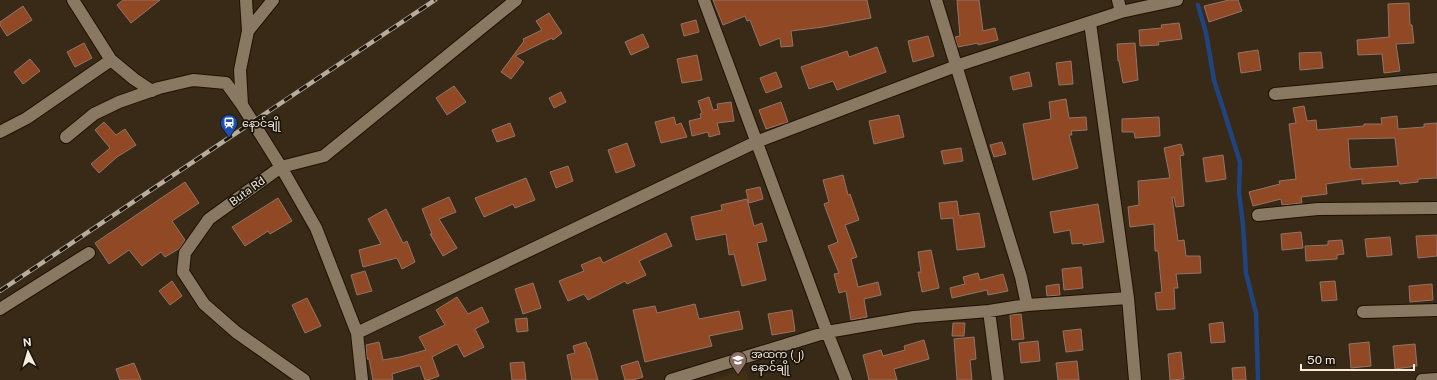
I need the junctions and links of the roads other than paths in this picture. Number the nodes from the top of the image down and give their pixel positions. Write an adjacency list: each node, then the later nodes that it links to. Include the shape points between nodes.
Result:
1 (72, 0): 12 (street)
2 (246, 0): 11 (street)
3 (272, 0): 11 (street)
4 (516, 0): 21 (street, via 324,156)
5 (704, 0): 20 (street)
6 (936, 0): 13 (street)
7 (1118, 0): 9 (street)
8 (1178, 0): 9 (street)
9 (1121, 12): 10 (street)
10 (1090, 24): 13 (street); 25 (street)
11 (248, 31): 17 (street, via 240,70)
12 (111, 60): 15 (street); 18 (street, via 27,118)
13 (956, 66): 20 (street); 26 (street)
14 (1437, 79): 16 (street)
15 (152, 91): 17 (street, via 193,80 226,84); 19 (street, via 94,114)
16 (1275, 94)
17 (242, 105): 21 (street)
18 (0, 132)
19 (66, 137)
20 (756, 142): 31 (street); 32 (street)
21 (281, 167): 32 (street, via 316,228); 34 (street, Buta Rd, via 209,219 185,253 183,272 204,304 236,332)
22 (1437, 208): 23 (street, via 1318,209)
23 (1258, 215)
24 (89, 253): 27 (street)
25 (1128, 298): 26 (street); 39 (street)
26 (1027, 305): 29 (street)
27 (0, 309)
28 (1437, 310): 30 (street)
29 (989, 311): 31 (street, via 914,317); 38 (street)
30 (1363, 312)
31 (827, 332): 36 (street); 37 (street)
32 (357, 333): 35 (street)
33 (1437, 379): 40 (street)
34 (304, 380)
35 (362, 380)
36 (671, 380)
37 (846, 380)
38 (998, 380)
39 (1135, 380)
40 (1422, 380)

